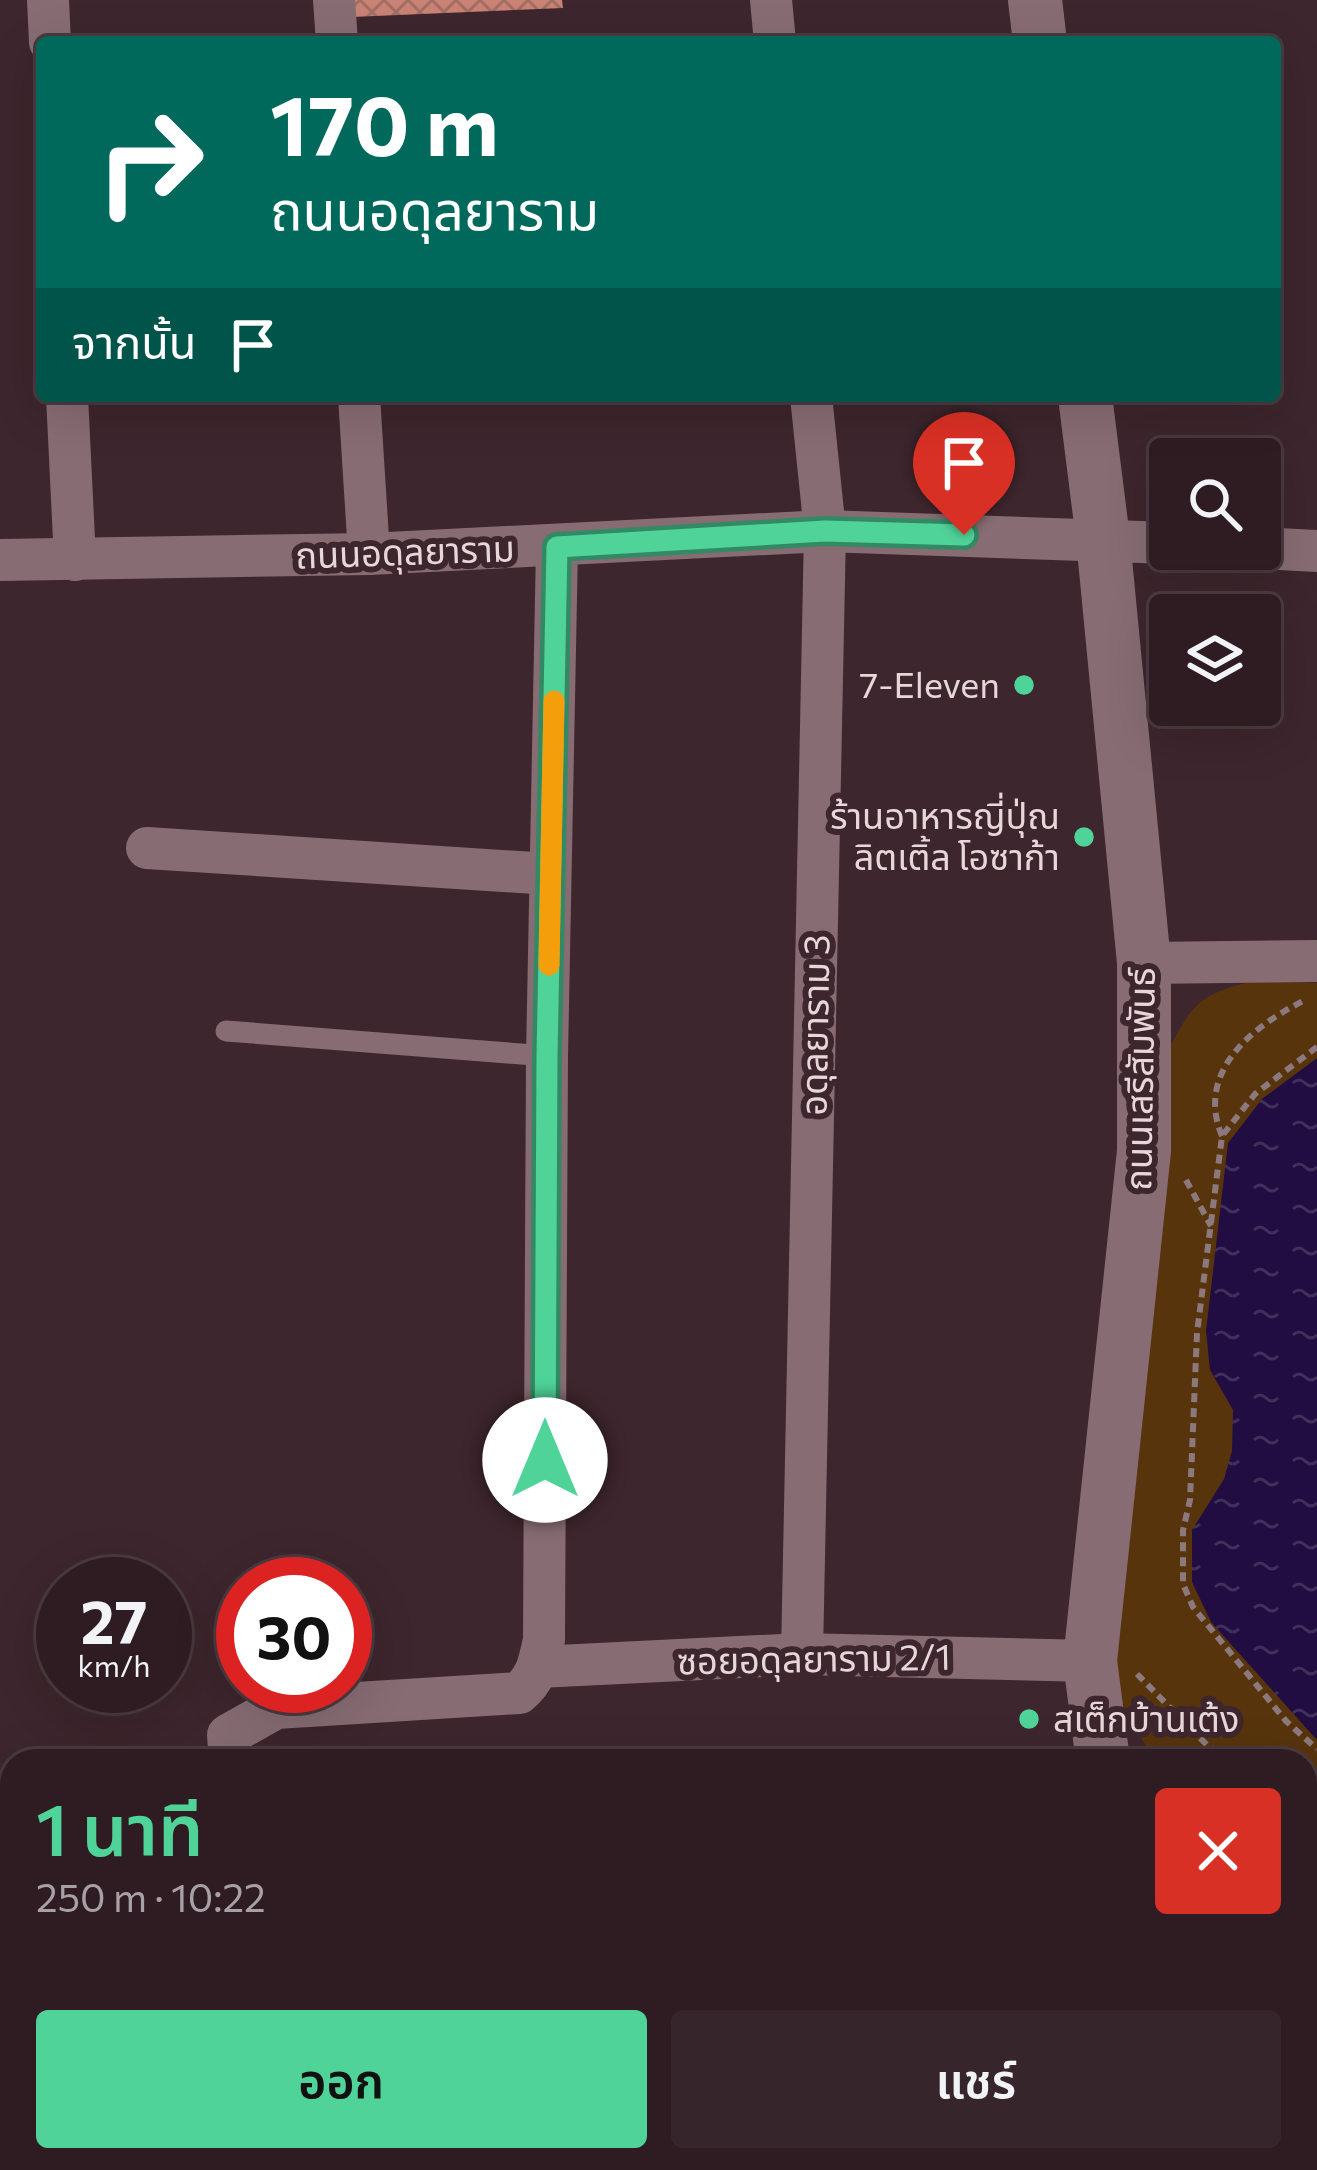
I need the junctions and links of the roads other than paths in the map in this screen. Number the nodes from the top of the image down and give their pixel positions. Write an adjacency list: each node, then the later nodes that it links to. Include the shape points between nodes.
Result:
1 (48, 0): 5 (street)
2 (334, 0): 6 (street)
3 (770, 0): 7 (street)
4 (1035, 0): 8 (street)
5 (50, 36)
6 (337, 36)
7 (774, 36)
8 (1039, 36)
9 (67, 402): 21 (street)
10 (359, 402): 19 (street)
11 (812, 402): 13 (street, อดุลยาราม 3)
12 (1086, 402): 14 (street, ถนนเสรีสัมพันธ์)
13 (825, 531): 14 (street, ถนนอดุลยาราม); 16 (street, ถนนอดุลยาราม); 28 (street, อดุลยาราม 3)
14 (1103, 539): 15 (street, ถนนอดุลยาราม); 25 (street, ถนนเสรีสัมพันธ์)
15 (1149, 542)
16 (557, 547): 19 (street, ถนนอดุลยาราม); 23 (street)
17 (1281, 549): 18 (street)
18 (1317, 551)
19 (369, 554): 21 (street, ถนนอดุลยาราม)
20 (0, 560): 21 (street, ถนนอดุลยาราม)
21 (75, 560)
22 (147, 848): 23 (street)
23 (550, 874): 27 (street)
24 (1317, 961): 25 (street)
25 (1144, 963): 29 (street, ถนนเสรีสัมพันธ์, via 1144,1151)
26 (226, 1031): 27 (lane)
27 (547, 1056): 30 (street)
28 (802, 1654): 29 (street, ซอยอดุลยาราม 2/1); 30 (street, ซอยอดุลยาราม 2/1)
29 (1090, 1661): 32 (street, ถนนเสรีสัมพันธ์)
30 (538, 1667): 31 (street, via 519,1693 275,1708 228,1735)
31 (229, 1749)
32 (1101, 1749)

